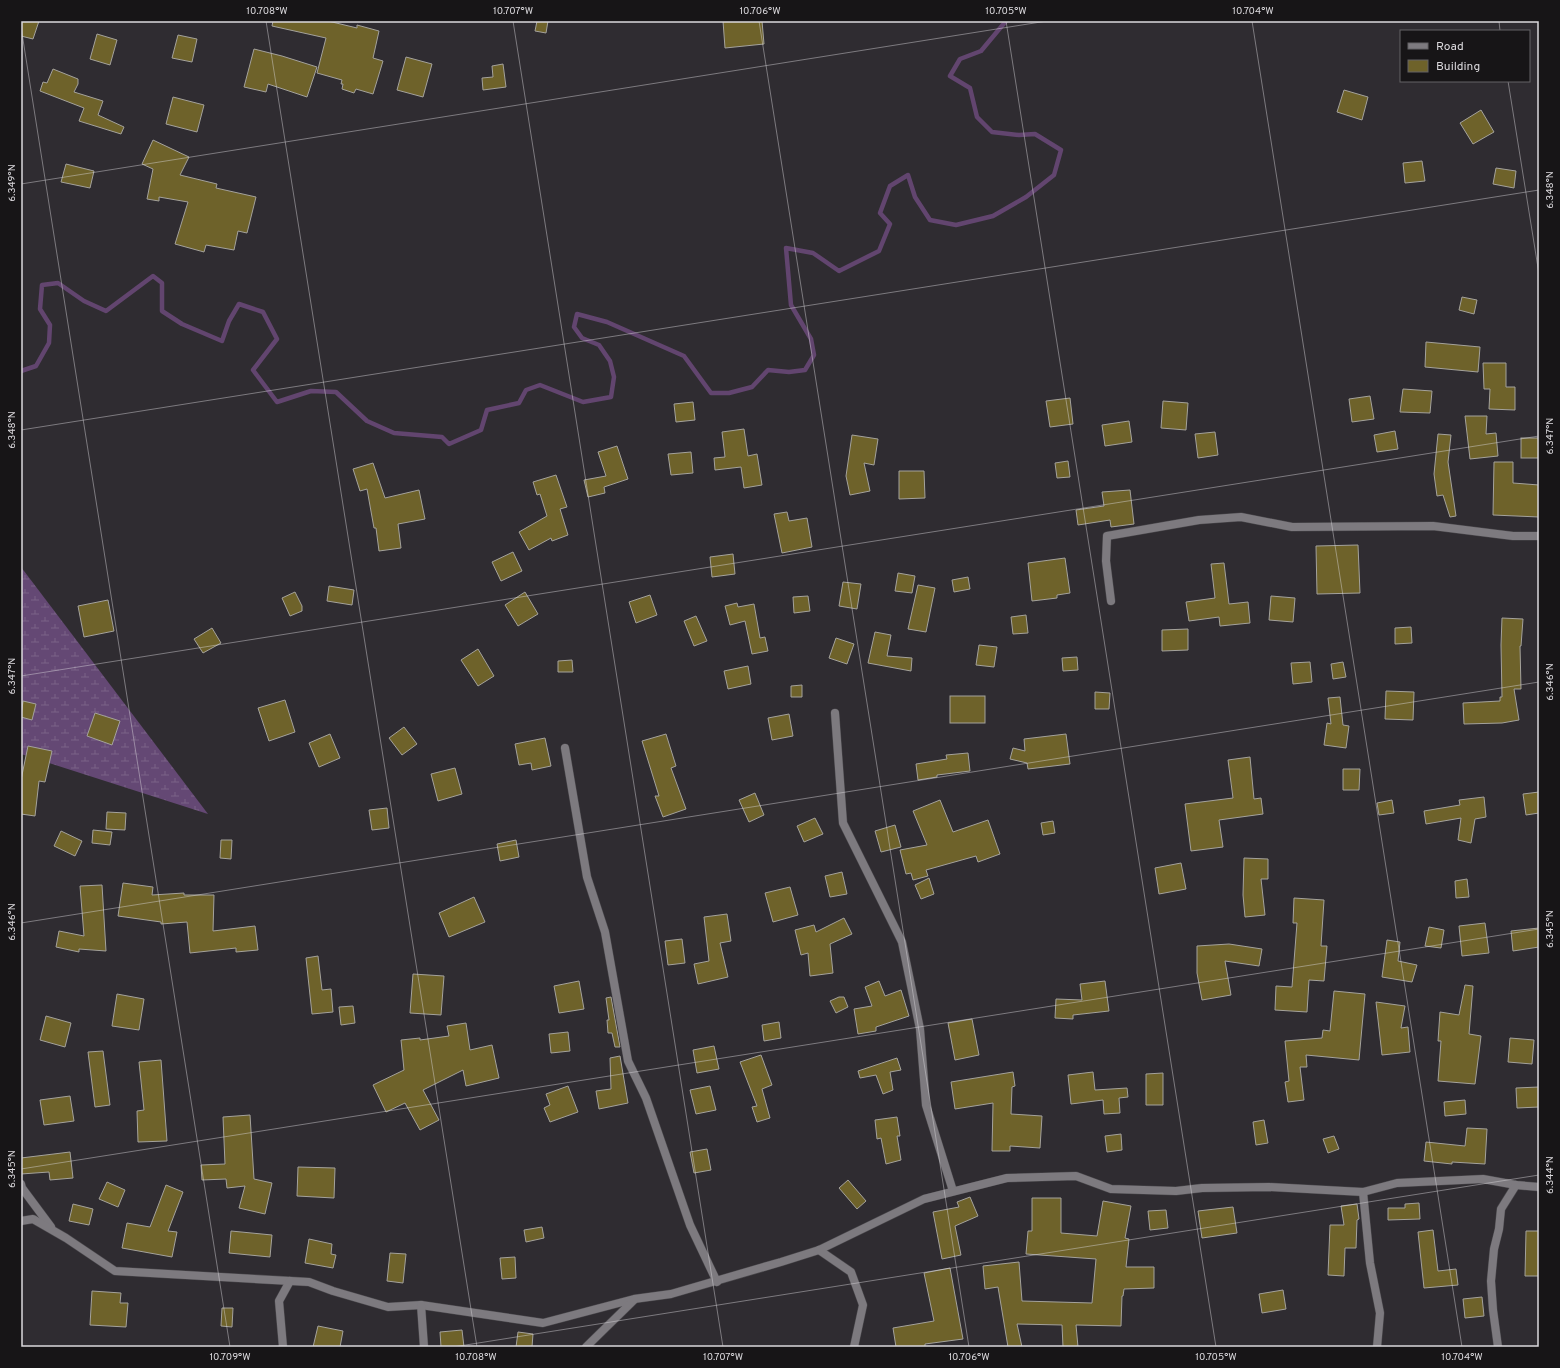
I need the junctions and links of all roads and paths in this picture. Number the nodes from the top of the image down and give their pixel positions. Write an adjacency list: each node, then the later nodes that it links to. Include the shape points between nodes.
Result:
1 (1539, 536): 2 (street, via 1513,536 1433,526 1292,527 1241,517 1199,520 1107,536 1106,561)
2 (1111, 601)
3 (835, 713): 8 (street, via 843,823 902,942 920,1029 926,1105)
4 (565, 748): 14 (street, via 587,877 605,932 628,1061 646,1098 690,1225)
5 (21, 1184): 11 (street)
6 (1516, 1185): 7 (street); 9 (street, via 1483,1179 1397,1183); 22 (street, via 1501,1209 1494,1249 1491,1281)
7 (1539, 1187)
8 (953, 1191): 9 (street, via 1006,1178 1076,1176 1111,1189 1269,1187); 12 (street, via 924,1199)
9 (1364, 1192): 21 (street, via 1370,1263 1380,1314)
10 (21, 1221): 11 (street, via 33,1218)
11 (54, 1230): 13 (street, via 115,1271)
12 (819, 1250): 14 (street); 20 (street, via 851,1272 863,1304)
13 (290, 1281): 16 (street, via 310,1282 388,1307); 17 (street, via 279,1301)
14 (717, 1282): 15 (street, via 671,1294)
15 (634, 1299): 16 (street, via 543,1323); 19 (street)
16 (421, 1305): 18 (street)
17 (283, 1347)
18 (424, 1347)
19 (586, 1347)
20 (854, 1347)
21 (1377, 1347)
22 (1498, 1347)

